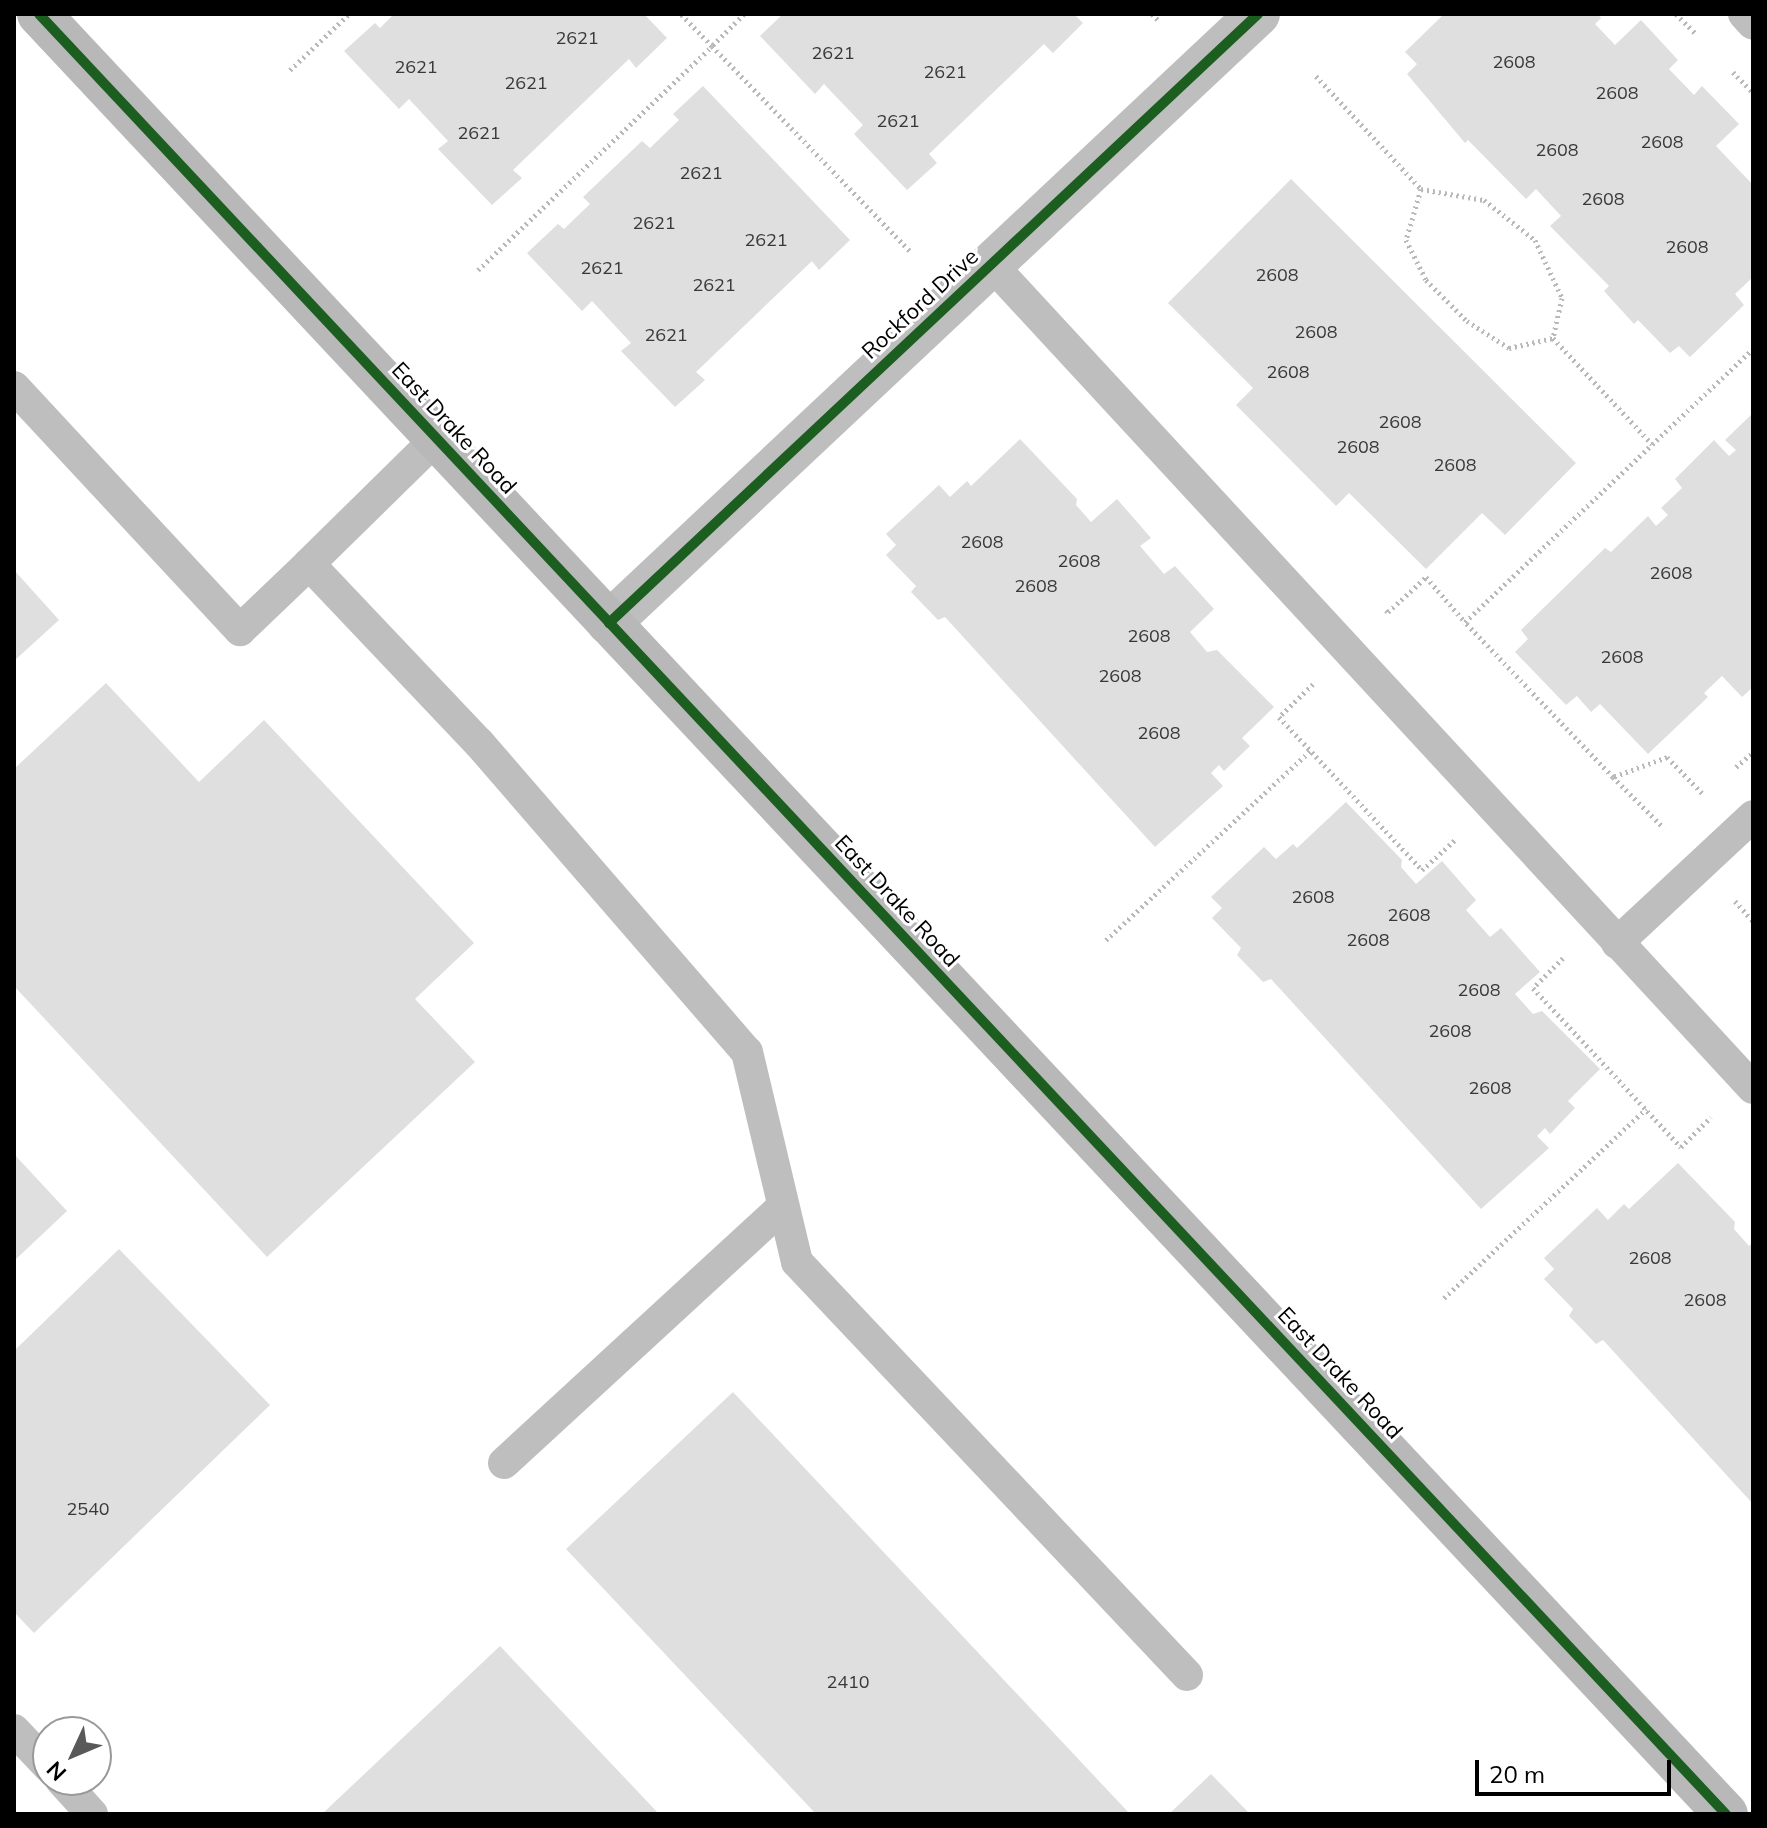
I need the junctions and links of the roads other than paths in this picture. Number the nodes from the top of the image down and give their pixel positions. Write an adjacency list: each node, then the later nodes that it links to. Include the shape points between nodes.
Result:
1 (39, 14): 7 (main road, East Drake Road)
2 (1258, 14): 5 (street, Rockford Drive)
3 (1744, 14): 4 (lane)
4 (1753, 24)
5 (991, 264): 9 (street, Rockford Drive); 11 (lane)
6 (14, 387): 8 (lane, via 240,630)
7 (437, 438): 8 (lane); 9 (main road, East Drake Road)
8 (309, 564): 13 (lane, via 479,743 747,1052)
9 (609, 623): 20 (main road, East Drake Road)
10 (1753, 816): 11 (lane)
11 (1617, 943): 12 (lane)
12 (1753, 1088)
13 (782, 1207): 14 (lane); 15 (lane, via 797,1262)
14 (504, 1463)
15 (1187, 1675)
16 (14, 1730): 17 (lane)
17 (32, 1749)
18 (76, 1796): 19 (lane)
19 (92, 1814)
20 (1726, 1814)

